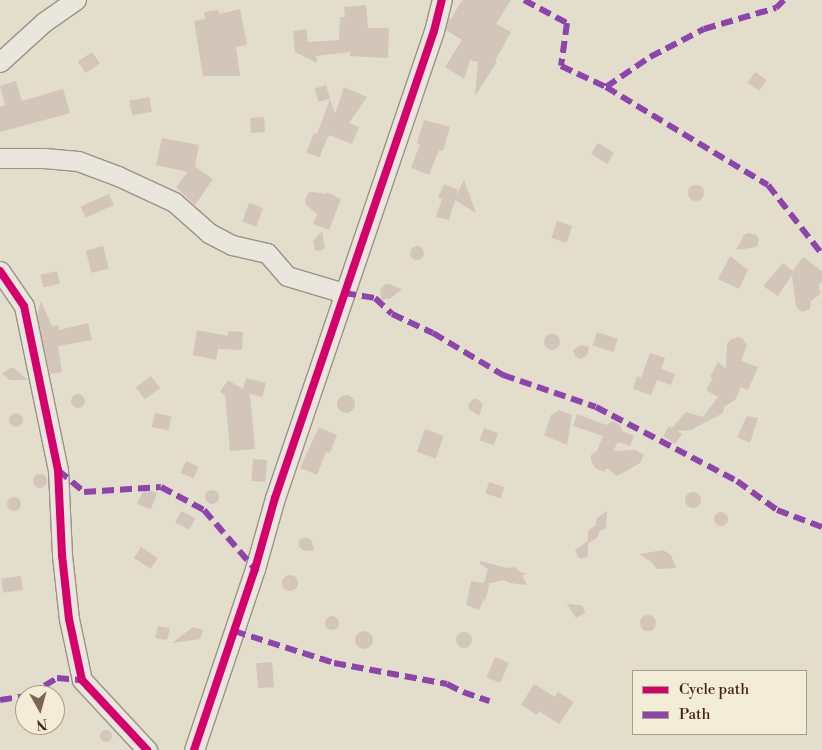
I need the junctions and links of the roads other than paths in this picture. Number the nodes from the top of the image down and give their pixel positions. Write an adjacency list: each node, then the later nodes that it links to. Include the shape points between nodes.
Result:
1 (76, 0): 3 (street, via 44,22)
2 (442, 0): 6 (street)
3 (0, 62)
4 (0, 158): 6 (street, via 78,161 118,176 174,202 209,233 232,246 267,253 287,276)
5 (0, 271): 7 (street, via 24,306 58,470 69,618 82,680)
6 (344, 293): 8 (street)
7 (147, 750)
8 (194, 750)

